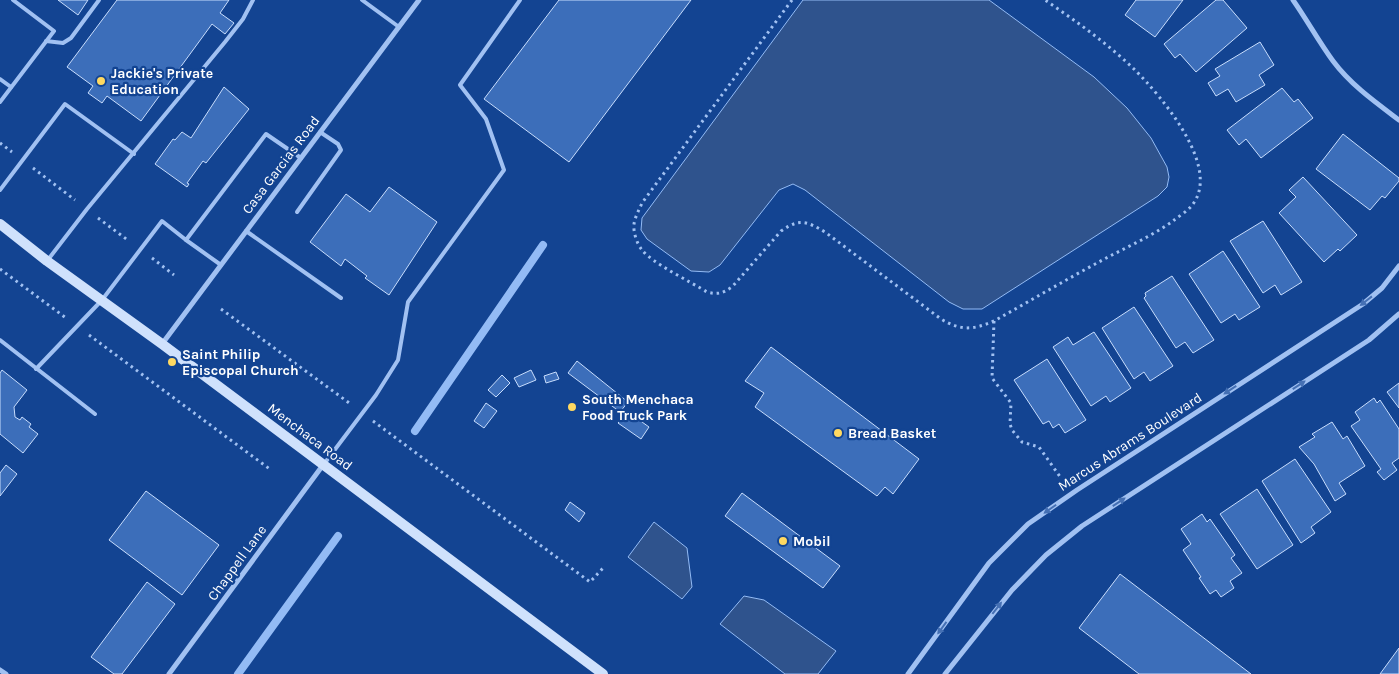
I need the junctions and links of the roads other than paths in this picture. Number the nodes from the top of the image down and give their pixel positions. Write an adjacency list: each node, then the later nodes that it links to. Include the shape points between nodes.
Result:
1 (12, 0): 9 (lane, via 54,31)
2 (99, 0): 9 (lane, via 71,38 63,43)
3 (253, 0): 15 (lane, via 225,42)
4 (362, 0): 8 (lane)
5 (419, 0): 8 (street, Casa Garcias Road)
6 (520, 0): 32 (lane, via 460,85 486,119 504,170 408,302 398,360)
7 (1293, 0): 13 (street, via 1333,61 1368,97)
8 (399, 27): 14 (street, Casa Garcias Road)
9 (46, 41): 11 (lane)
10 (0, 79): 11 (lane)
11 (11, 87): 12 (lane)
12 (0, 102)
13 (1399, 120)
14 (320, 132): 16 (street, Casa Garcias Road); 18 (lane, via 338,144 341,150)
15 (134, 154): 17 (lane, via 65,104); 22 (lane)
16 (301, 158): 20 (street, Casa Garcias Road); 21 (lane, via 266,134)
17 (0, 190)
18 (297, 212)
19 (1, 226): 22 (main road, Menchaca Road)
20 (246, 230): 23 (street, Casa Garcias Road); 25 (lane)
21 (186, 240): 23 (lane); 26 (lane, via 162,221)
22 (46, 261): 26 (main road, Menchaca Road)
23 (221, 265): 29 (street, Casa Garcias Road)
24 (1399, 266): 37 (street, Marcus Abrams Boulevard, one-way to 37, via 1382,288 1363,304 1028,524 989,563)
25 (341, 298)
26 (102, 300): 29 (main road, Menchaca Road); 30 (lane)
27 (1399, 314): 38 (street, one-way to 27, via 1012,590 1046,555 1082,526 1369,340)
28 (0, 340): 30 (lane)
29 (162, 344): 32 (main road, Menchaca Road)
30 (36, 369): 31 (lane)
31 (95, 414)
32 (324, 464): 35 (street, Chappell Lane); 36 (main road, Menchaca Road)
33 (0, 670): 34 (street)
34 (6, 674)
35 (169, 674)
36 (603, 674)
37 (908, 674)
38 (945, 674)

